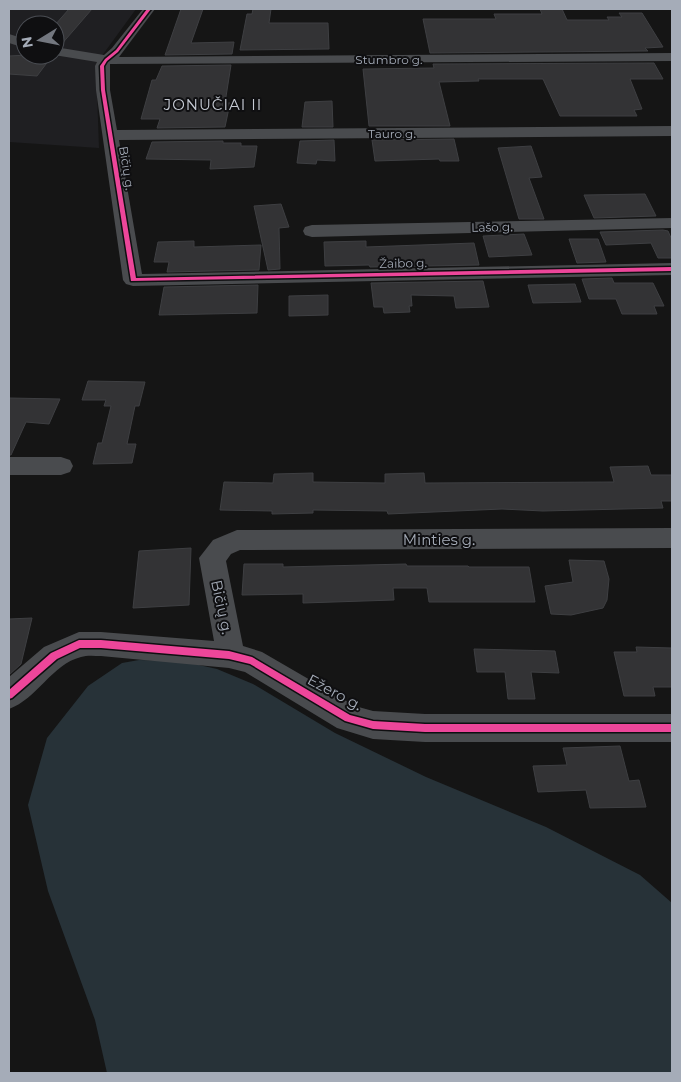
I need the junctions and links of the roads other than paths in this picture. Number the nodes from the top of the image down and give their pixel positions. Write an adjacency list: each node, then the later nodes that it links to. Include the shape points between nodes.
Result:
1 (149, 9): 4 (street, via 117,51)
2 (65, 53): 4 (street, Stumbro g.)
3 (672, 57): 4 (street, Stumbro g.)
4 (106, 60): 6 (street, Bičių g., via 102,66 103,90)
5 (672, 131): 6 (street, Tauro g.)
6 (111, 135): 10 (street, Bičių g.)
7 (672, 223): 8 (street, Lašo g.)
8 (312, 232)
9 (672, 269): 10 (street, Žaibo g.)
10 (133, 280)
11 (9, 466): 12 (street)
12 (61, 466)
13 (672, 538): 14 (street, Minties g., via 237,540 222,547)
14 (212, 558): 15 (street, Bičių g.)
15 (229, 655): 16 (street, Ežero g., via 78,644 54,656); 17 (street, Ežero g., via 252,661 348,718 373,725)
16 (9, 695)
17 (672, 728)

